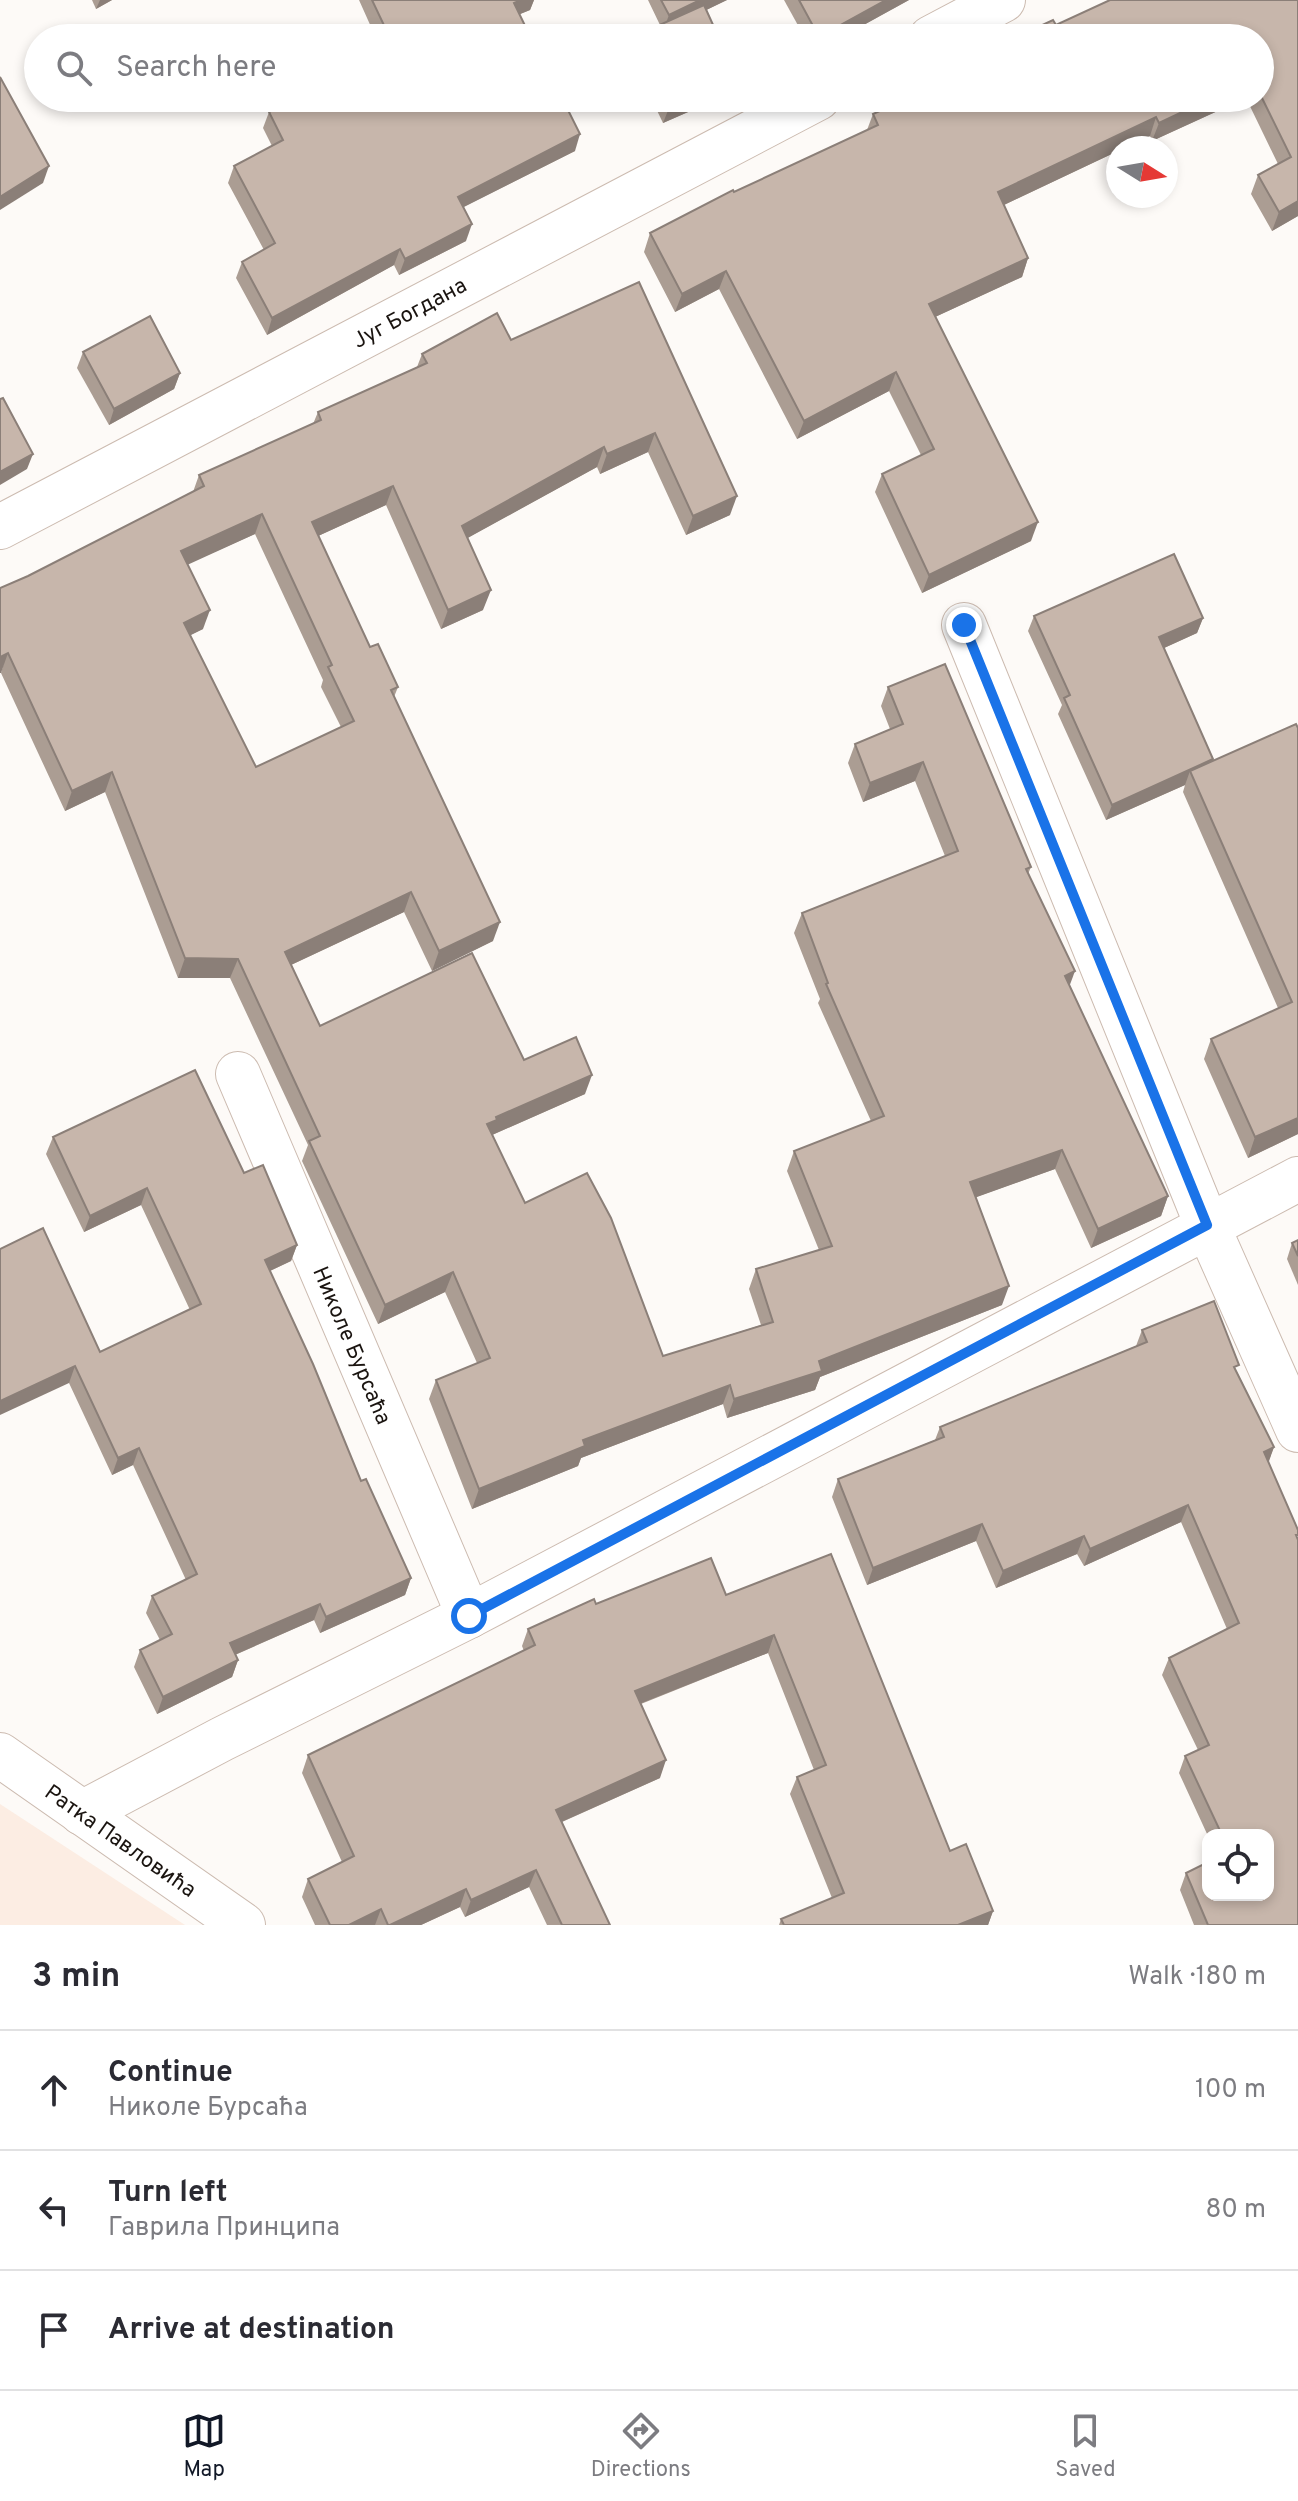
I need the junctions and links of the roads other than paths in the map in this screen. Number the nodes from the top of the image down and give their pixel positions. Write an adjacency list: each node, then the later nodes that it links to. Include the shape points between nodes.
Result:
1 (1003, 0): 2 (street)
2 (958, 24)
3 (791, 112): 4 (street, Југ Богдана)
4 (0, 527)
5 (964, 625): 8 (street)
6 (238, 1074): 10 (street, Николе Бурсаћа)
7 (1298, 1179): 8 (street)
8 (1207, 1225): 9 (street); 10 (street)
9 (1298, 1430)
10 (469, 1616): 12 (street)
11 (0, 1755): 12 (street, Ратка Павловића)
12 (82, 1813): 13 (street, Ратка Павловића)
13 (243, 1925)

